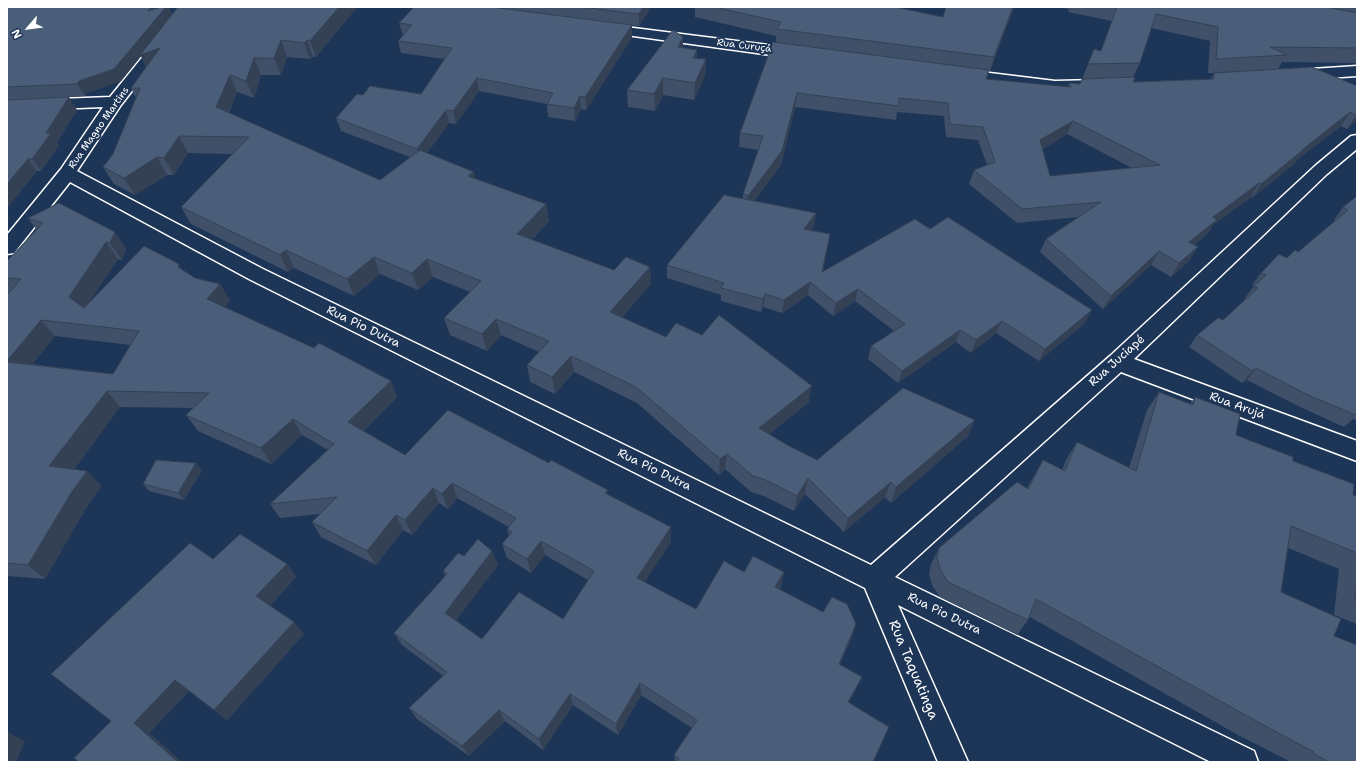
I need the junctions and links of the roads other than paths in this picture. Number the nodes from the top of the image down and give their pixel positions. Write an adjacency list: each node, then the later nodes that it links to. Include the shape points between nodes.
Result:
1 (190, 7): 8 (street, Rua Magno Martins)
2 (591, 26): 3 (street, Rua Curuçá)
3 (817, 56)
4 (1357, 71): 6 (street)
5 (940, 72): 7 (street, via 1055,86)
6 (1286, 75)
7 (1112, 85)
8 (115, 102): 9 (street); 11 (street, Rua Magno Martins)
9 (7, 106)
10 (1357, 140): 13 (street, Rua Juciapé, via 1321,170)
11 (67, 173): 12 (street, Rua Magno Martins); 15 (street, Rua Pio Dutra, via 256,274)
12 (7, 248)
13 (1118, 362): 14 (street, Rua Arujá); 15 (street, Rua Juciapé)
14 (1357, 451)
15 (874, 579): 16 (street, Rua Taquatinga); 17 (street, Rua Pio Dutra)
16 (953, 762)
17 (1243, 762)

